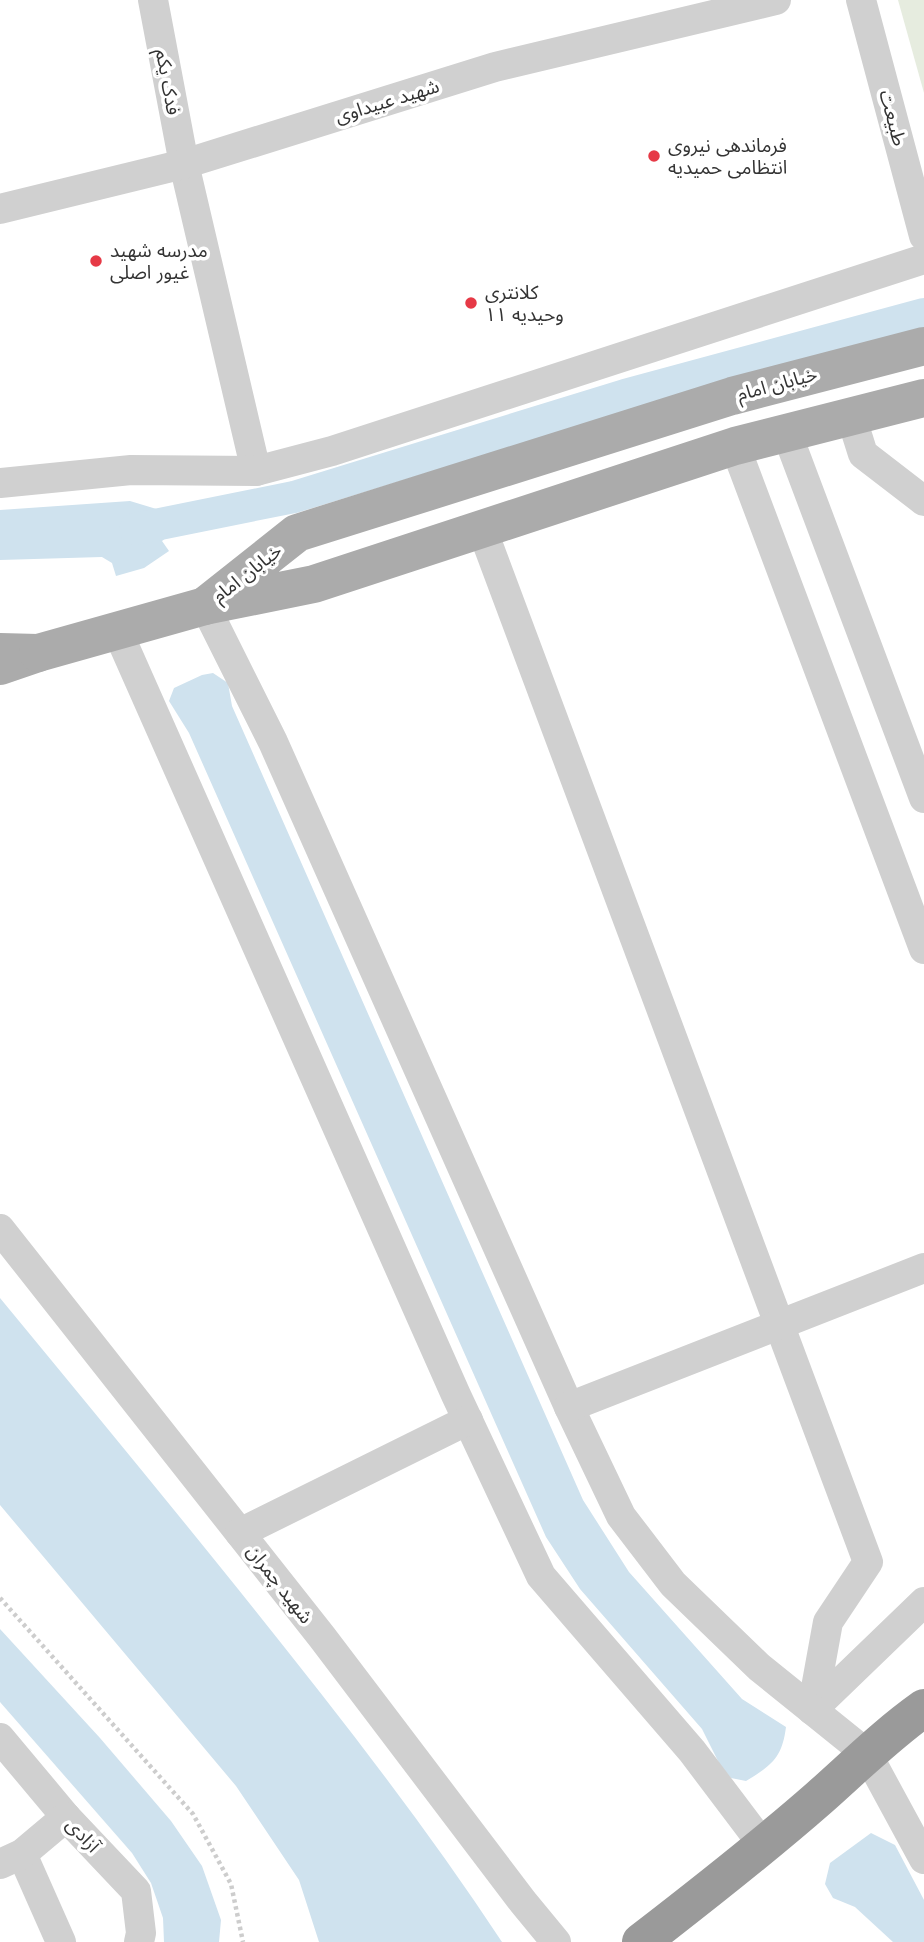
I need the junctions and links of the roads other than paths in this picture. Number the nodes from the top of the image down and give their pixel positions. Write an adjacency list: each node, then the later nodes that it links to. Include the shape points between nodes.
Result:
1 (153, 0): 5 (street, فدک یکم)
2 (776, 0): 5 (street, شهید عبیداوی, via 495,67)
3 (861, 0): 4 (street, طبیعت)
4 (912, 145): 7 (street, طبیعت)
5 (184, 164): 6 (street, شهید عبیداوی); 14 (street, فدک یکم)
6 (0, 209)
7 (924, 236)
8 (924, 259): 14 (street, via 345,447)
9 (924, 346): 18 (main road, خیابان امام, via 732,396 297,533)
10 (924, 398): 11 (main road, خیابان امام)
11 (851, 416): 12 (main road, خیابان امام); 16 (street, via 863,454)
12 (786, 431): 13 (main road, خیابان امام); 23 (street)
13 (735, 446): 17 (main road, خیابان امام); 24 (street)
14 (257, 471): 15 (street, via 131,470)
15 (0, 483)
16 (924, 501)
17 (482, 529): 18 (main road, خیابان امام, via 314,584); 27 (street)
18 (205, 606): 19 (main road); 28 (street, via 273,742)
19 (117, 631): 21 (main road); 29 (street)
20 (0, 652): 21 (main road)
21 (38, 653): 22 (main road)
22 (0, 666)
23 (924, 798)
24 (924, 949)
25 (0, 1229): 30 (street, شهید چمران)
26 (924, 1268): 27 (street)
27 (778, 1325): 28 (street); 33 (street, via 868,1562 828,1622)
28 (569, 1407): 33 (street, via 621,1516 673,1584 759,1667)
29 (468, 1420): 30 (street); 38 (street, via 541,1576 692,1752)
30 (240, 1533): 43 (street, شهید چمران)
31 (924, 1602): 33 (street)
32 (924, 1688): 34 (highway)
33 (812, 1710): 36 (street)
34 (910, 1717): 36 (highway)
35 (0, 1738): 37 (street, آزادی)
36 (867, 1754): 38 (highway); 40 (street)
37 (66, 1818): 39 (street); 42 (street, آزادی, via 136,1891)
38 (763, 1845): 44 (highway)
39 (11, 1859): 41 (street)
40 (924, 1859)
41 (61, 1942)
42 (139, 1942)
43 (556, 1942)
44 (641, 1942)

